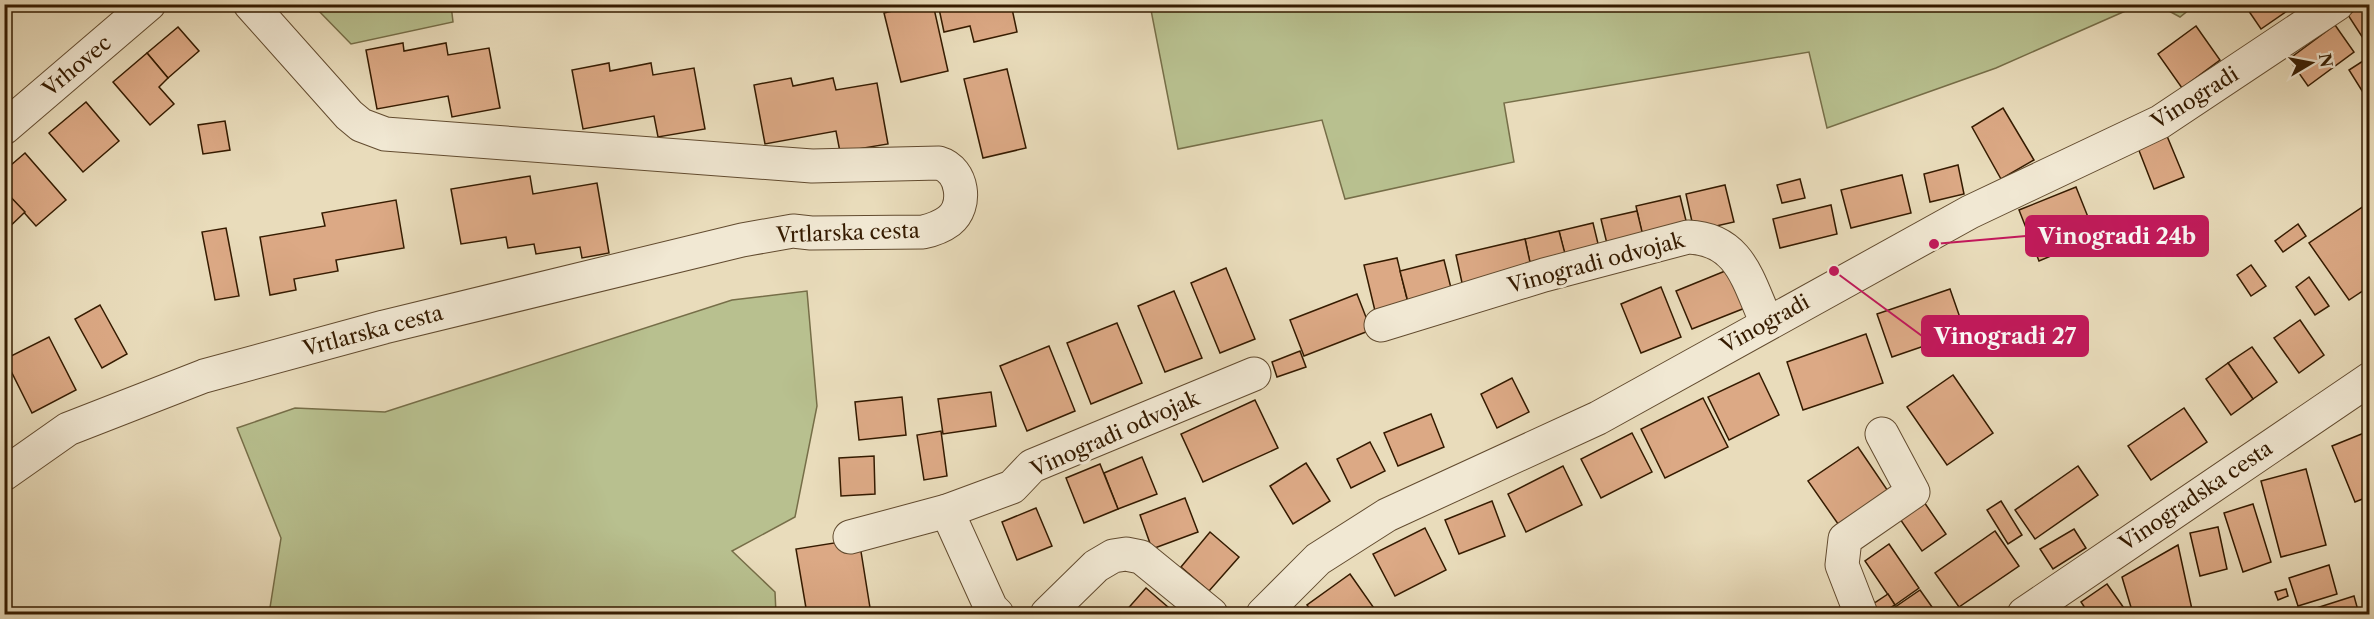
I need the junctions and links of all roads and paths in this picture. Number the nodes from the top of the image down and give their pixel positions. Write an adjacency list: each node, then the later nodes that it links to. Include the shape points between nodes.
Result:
1 (150, 4): 4 (street, Vrhovec)
2 (250, 4): 10 (street, Vrtlarska cesta, via 349,115 361,125 385,134 812,166 939,163 955,172 959,184 958,210 950,221 923,232 793,231 742,240 384,327 204,376 68,429)
3 (2337, 4): 5 (street, Vinogradi, via 2160,122 1970,212)
4 (4, 128)
5 (1767, 323): 6 (street, Vinogradi odvojak, via 1737,260 1722,245 1688,237); 16 (street, Vinogradi, via 1598,418 1387,515 1318,559)
6 (1382, 325)
7 (1254, 374): 11 (street, Vinogradi odvojak, via 1032,466 1012,487)
8 (2370, 379): 18 (street, Vinogradska cesta)
9 (1882, 434): 17 (street, via 1913,492 1845,539 1842,565)
10 (4, 474)
11 (947, 511): 12 (street, Vinogradi odvojak); 13 (street)
12 (850, 537)
13 (997, 615)
14 (1047, 615): 15 (street, via 1096,566 1126,554 1141,557)
15 (1210, 615)
16 (1263, 615)
17 (1861, 615)
18 (2024, 615)

